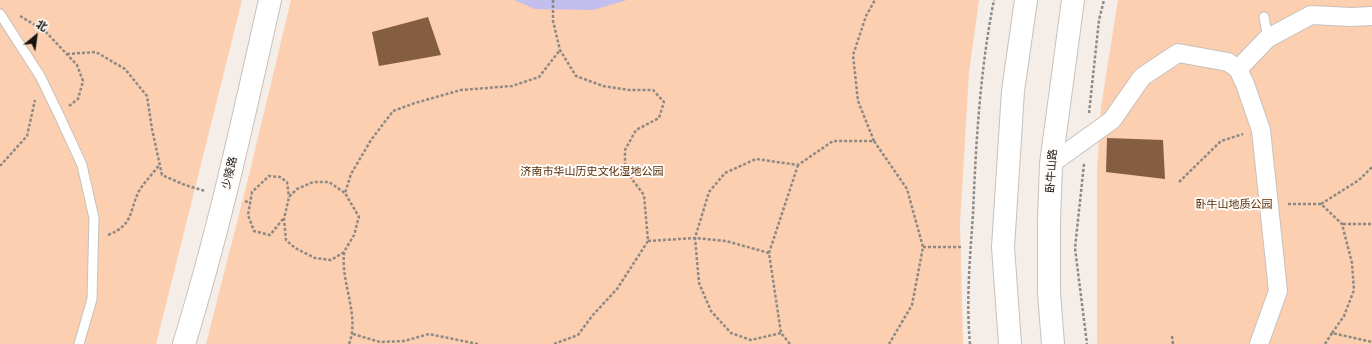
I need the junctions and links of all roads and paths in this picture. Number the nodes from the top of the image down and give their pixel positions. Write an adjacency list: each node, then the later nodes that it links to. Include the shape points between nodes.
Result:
1 (270, 0): 28 (main road, 少陵路)
2 (553, 0): 13 (path, via 553,21)
3 (875, 0): 20 (path, via 866,16 853,55 858,101)
4 (994, 0): 54 (path, via 986,37 976,146)
5 (1026, 0): 55 (main road, via 1013,91 1003,247)
6 (1073, 0): 21 (main road, 卧牛山路)
7 (1104, 0): 19 (path, via 1099,20)
8 (0, 14): 16 (lane)
9 (19, 16): 14 (path, via 45,31)
10 (1372, 16): 12 (street, via 1311,15)
11 (1264, 17): 12 (lane)
12 (1268, 38): 15 (street)
13 (560, 50): 27 (path, via 539,77 512,86 461,90 393,111 371,140 351,174); 37 (path, via 576,76 603,86 653,90 664,102 659,118 636,130 625,150 625,170 644,195)
14 (67, 54): 17 (path, via 77,65 83,81 78,99); 22 (path, via 96,52 125,69 147,96)
15 (1238, 70): 18 (street); 19 (street, via 1228,62 1178,53 1142,77 1112,120)
16 (40, 76): 17 (lane); 24 (path, via 27,136)
17 (58, 115): 36 (lane, via 82,165 94,218)
18 (1261, 130): 26 (path, via 1221,141); 30 (street)
19 (1087, 138): 21 (street); 57 (path, via 1075,248)
20 (874, 141): 23 (path, via 833,141); 39 (path, via 907,189)
21 (1051, 164): 56 (main road, 卧牛山路, via 1049,292)
22 (160, 165): 28 (path, via 162,175); 36 (path, via 138,192 131,216 119,231)
23 (798, 165): 35 (path, via 756,159 725,173 709,192); 41 (path)
24 (0, 166)
25 (1372, 167): 31 (path, via 1359,180)
26 (1179, 182)
27 (345, 192): 29 (path, via 329,182 314,182 297,189); 40 (path, via 359,217 354,234)
28 (224, 197): 48 (main road, 少陵路)
29 (289, 197): 32 (path); 32 (path, via 287,182 280,177 269,176 252,192 248,215 254,231 270,235)
30 (1270, 204): 31 (path); 59 (street, via 1278,291)
31 (1321, 204): 33 (path)
32 (284, 219): 40 (path, via 286,240 295,248 315,258 331,260)
33 (1342, 224): 34 (path); 43 (path, via 1352,262 1354,290 1344,316)
34 (1372, 224)
35 (695, 238): 37 (path); 41 (path, via 726,241); 42 (path, via 699,283 711,311 730,333 751,340)
36 (94, 240): 47 (lane, via 92,299)
37 (648, 241): 51 (path, via 617,289 578,335)
38 (963, 247): 39 (path)
39 (923, 248): 53 (path, via 912,305)
40 (344, 252): 44 (path)
41 (769, 253): 42 (path)
42 (781, 333): 52 (path)
43 (1332, 333): 46 (path); 60 (path)
44 (353, 334): 49 (path); 50 (path, via 380,342 404,341 429,334)
45 (1172, 336): 58 (path)
46 (1372, 342)
47 (79, 344)
48 (184, 344)
49 (349, 344)
50 (478, 344)
51 (554, 344)
52 (790, 344)
53 (889, 344)
54 (970, 344)
55 (1010, 344)
56 (1053, 344)
57 (1087, 344)
58 (1173, 344)
59 (1259, 344)
60 (1325, 344)

